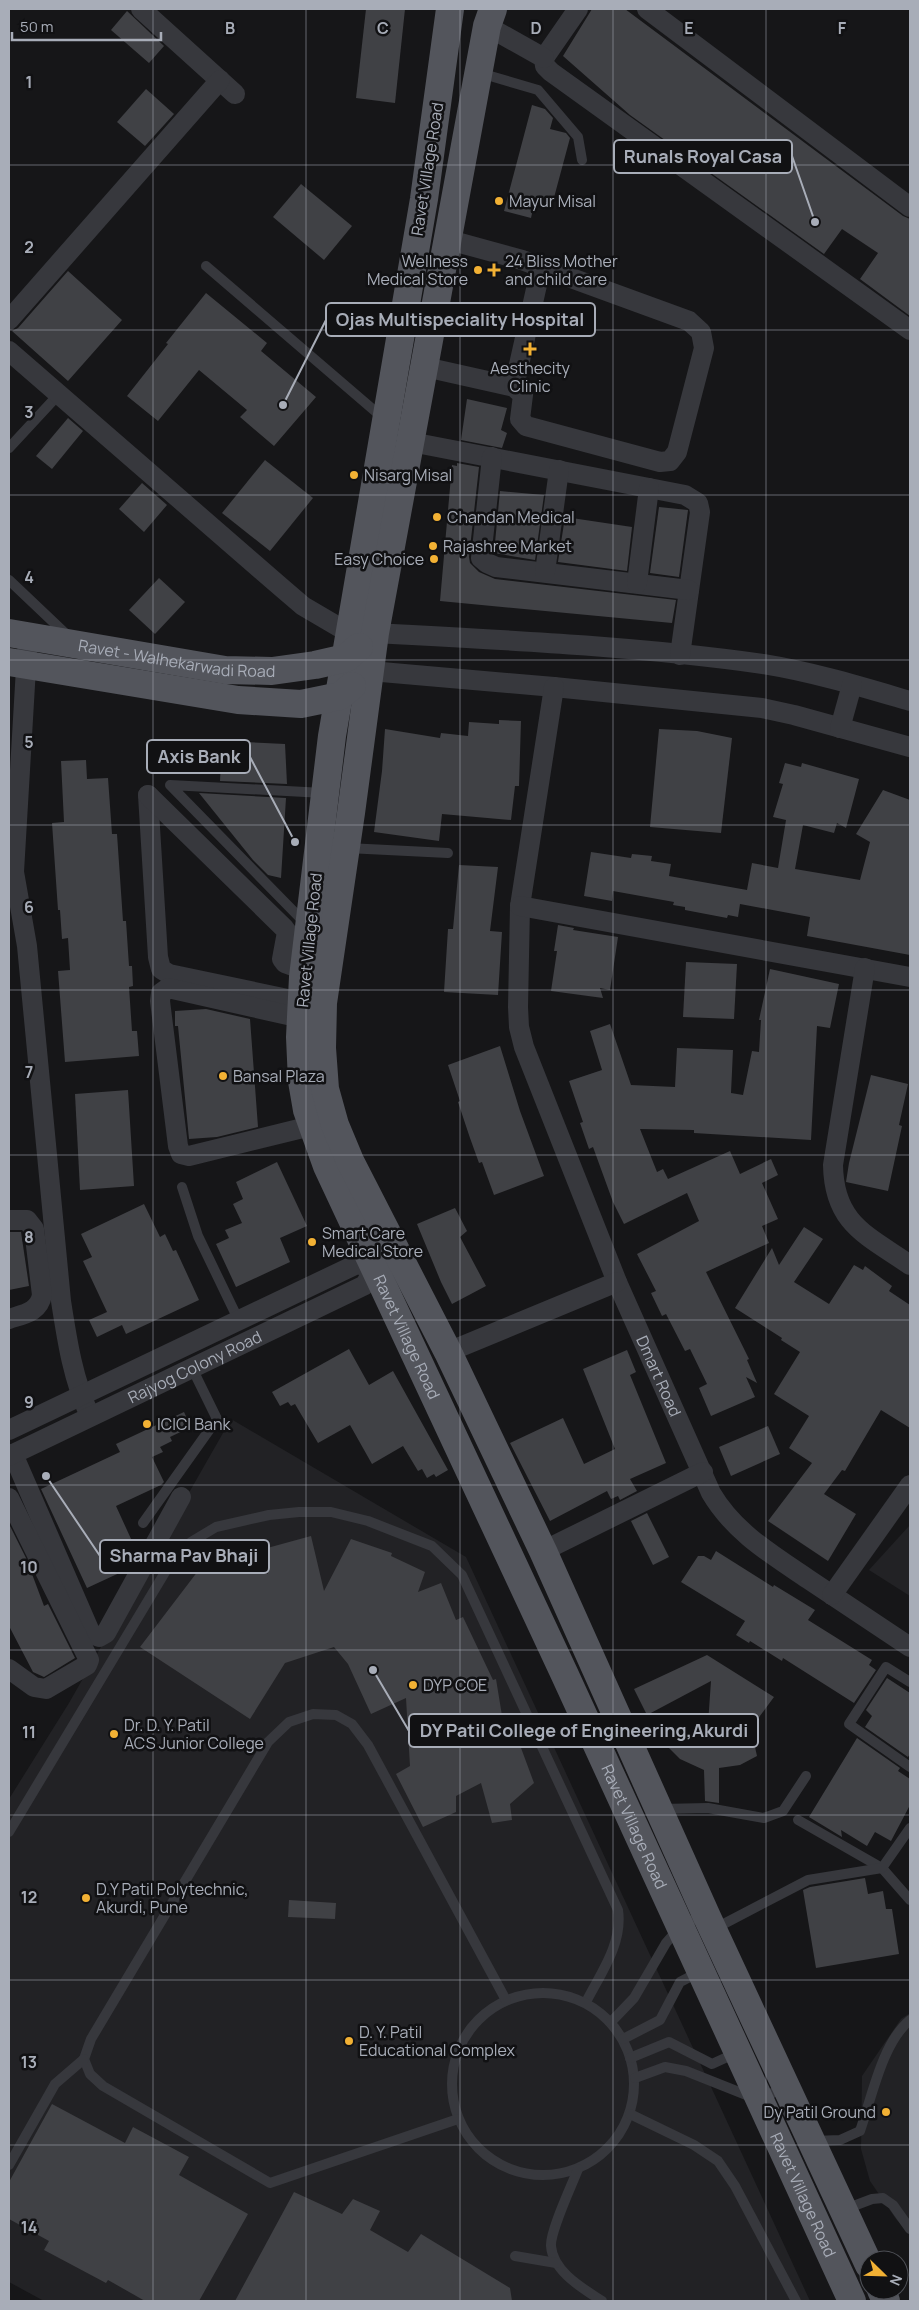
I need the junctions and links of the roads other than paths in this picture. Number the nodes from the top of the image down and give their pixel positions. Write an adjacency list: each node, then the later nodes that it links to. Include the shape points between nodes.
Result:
1 (141, 9): 8 (street)
2 (450, 9): 5 (main road, via 469,20); 21 (main road, Ravet Village Road, via 424,198)
3 (578, 9): 6 (street)
4 (647, 9): 11 (street)
5 (490, 16): 6 (street); 7 (main road, Ravet Village Road)
6 (544, 58): 16 (street, via 545,66 551,72)
7 (479, 73): 10 (lane, via 538,90 578,137); 12 (main road, Ravet Village Road)
8 (220, 80): 9 (street); 15 (street)
9 (234, 94)
10 (582, 160)
11 (910, 207)
12 (449, 240): 14 (street); 18 (main road, Ravet Village Road)
13 (206, 266): 21 (lane)
14 (541, 267): 19 (street); 19 (street, via 689,321 701,332 704,348 677,452 670,461 660,462 526,426 520,419 523,395)
15 (9, 320)
16 (910, 330)
17 (9, 351): 20 (street)
18 (425, 367): 19 (street); 22 (main road, Ravet Village Road)
19 (514, 387)
20 (59, 394): 23 (lane); 32 (street, via 303,606)
21 (386, 420): 32 (main road, Ravet Village Road)
22 (411, 442): 24 (street); 32 (main road, Ravet Village Road)
23 (9, 448)
24 (492, 457): 25 (street); 27 (street, via 481,558 496,567)
25 (559, 470): 26 (street); 27 (street)
26 (648, 488): 29 (street); 30 (street, via 685,495 698,503 700,512)
27 (545, 572): 29 (street)
28 (9, 580): 33 (lane)
29 (637, 584): 30 (street)
30 (689, 590): 34 (street)
31 (19, 635): 33 (main road, Ravet - Walhekarwadi Road); 35 (street)
32 (357, 641): 33 (main road, Ravet - Walhekarwadi Road, via 315,665 272,671 225,670); 34 (street, via 613,647); 36 (main road, Ravet Village Road); 39 (main road, Ravet Village Road)
33 (76, 644)
34 (680, 655): 37 (street, via 765,665)
35 (17, 663): 39 (main road, Ravet - Walhekarwadi Road, via 276,704 301,704); 46 (street)
36 (370, 672): 38 (street); 39 (main road); 44 (main road, Ravet Village Road)
37 (852, 684): 40 (street); 41 (street)
38 (554, 686): 41 (street, via 762,708); 47 (street, Dmart Road)
39 (340, 696): 43 (main road, Ravet Village Road)
40 (910, 701)
41 (840, 728): 42 (street)
42 (910, 747)
43 (325, 793): 48 (main road, Ravet Village Road); 48 (lane, via 170,785)
44 (346, 848): 45 (lane); 56 (main road, Ravet Village Road, via 323,1003 325,1089)
45 (448, 852)
46 (11, 872): 63 (street, via 27,946 61,1301)
47 (520, 906): 49 (street); 58 (street, Dmart Road, via 518,1007 524,1047)
48 (309, 927): 50 (main road, Ravet Village Road)
49 (865, 968): 51 (street); 57 (street, via 833,1165 833,1184 839,1205 848,1218)
50 (304, 970): 52 (main road, Ravet Village Road); 52 (street, via 282,959 287,932 284,928 148,795 161,969 169,974)
51 (910, 977)
52 (301, 1010): 53 (main road, Ravet Village Road, via 302,1081); 53 (street, via 168,988 161,993 160,1001 181,1154 189,1156)
53 (312, 1126): 56 (main road, Ravet Village Road, via 327,1166)
54 (182, 1187): 60 (lane, via 198,1236)
55 (9, 1220): 59 (street, via 27,1220 34,1228 42,1294 40,1304 34,1310)
56 (386, 1263): 60 (street, Rajyog Colony Road, via 357,1264); 61 (main road, Ravet Village Road); 62 (street, Rajyog Colony Road, via 364,1285); 86 (main road, Ravet Village Road, via 564,1673)
57 (910, 1265)
58 (617, 1282): 61 (street); 67 (street, Dmart Road)
59 (9, 1319)
60 (239, 1321): 63 (street, Rajyog Colony Road)
61 (448, 1352): 72 (main road, Ravet Village Road)
62 (192, 1368): 64 (street, Rajyog Colony Road); 71 (lane, via 218,1419)
63 (80, 1396): 64 (street); 65 (street, Rajyog Colony Road)
64 (90, 1416): 66 (street, Rajyog Colony Road)
65 (9, 1430)
66 (11, 1455): 69 (street, via 91,1634 99,1637 106,1633)
67 (703, 1472): 72 (street); 73 (street, Dmart Road, via 720,1508 734,1526)
68 (910, 1485): 73 (street)
69 (181, 1497)
70 (9, 1498): 75 (street, via 89,1660 87,1665 46,1689 34,1686)
71 (144, 1523)
72 (543, 1551): 79 (main road, Ravet Village Road)
73 (832, 1595): 74 (street, Dmart Road)
74 (910, 1647)
75 (9, 1668)
76 (910, 1682): 77 (lane, via 886,1667 849,1724)
77 (910, 1767)
78 (806, 1776): 79 (lane, via 783,1811 764,1818 708,1808)
79 (660, 1809): 85 (main road, Ravet Village Road)
80 (798, 1820): 83 (lane)
81 (910, 1828): 83 (lane)
82 (9, 1832): 89 (lane, via 167,1569 191,1542 216,1527 269,1515 330,1512 368,1521 432,1546 462,1575 618,1910 620,1924 613,1950)
83 (882, 1868): 84 (lane); 85 (lane, via 808,1880)
84 (910, 1900)
85 (709, 1921): 86 (lane); 97 (main road, Ravet Village Road)
86 (680, 1927): 87 (main road, Ravet Village Road); 91 (lane, via 666,1943 634,1998)
87 (700, 1971): 92 (lane, via 680,1982 660,2020); 93 (main road, Ravet Village Road)
88 (506, 2000): 89 (lane, via 532,1992 560,1993); 95 (lane, via 368,1745 352,1724 336,1715 314,1714 289,1722 268,1742 91,2039); 100 (lane, via 482,2015 464,2037 454,2063 452,2091)
89 (586, 2002): 91 (lane)
90 (910, 2020): 101 (lane, via 887,2053 860,2131 840,2140)
91 (611, 2022): 92 (lane)
92 (623, 2040): 94 (lane)
93 (737, 2053): 94 (lane, via 712,2064 670,2042); 98 (main road, Ravet Village Road)
94 (630, 2058): 96 (lane)
95 (84, 2059): 100 (lane, via 90,2074 102,2086 270,2183); 102 (lane, via 55,2084)
96 (635, 2078): 98 (lane, via 665,2067 672,2068); 99 (lane)
97 (786, 2086): 98 (lane); 101 (main road, Ravet Village Road)
98 (758, 2100): 111 (main road, Ravet Village Road)
99 (630, 2114): 103 (lane, via 612,2144 600,2156); 110 (lane, via 694,2145 718,2161 735,2186)
100 (458, 2119): 103 (lane, via 473,2144 495,2162 521,2173 550,2176)
101 (812, 2141): 104 (main road, Ravet Village Road)
102 (9, 2165)
103 (578, 2169): 108 (lane, via 551,2246)
104 (844, 2210): 105 (lane, via 883,2198 893,2205); 106 (main road, Ravet Village Road)
105 (910, 2229)
106 (862, 2250)
107 (515, 2256): 108 (lane)
108 (556, 2263): 109 (lane)
109 (602, 2301)
110 (796, 2301)
111 (852, 2301)

